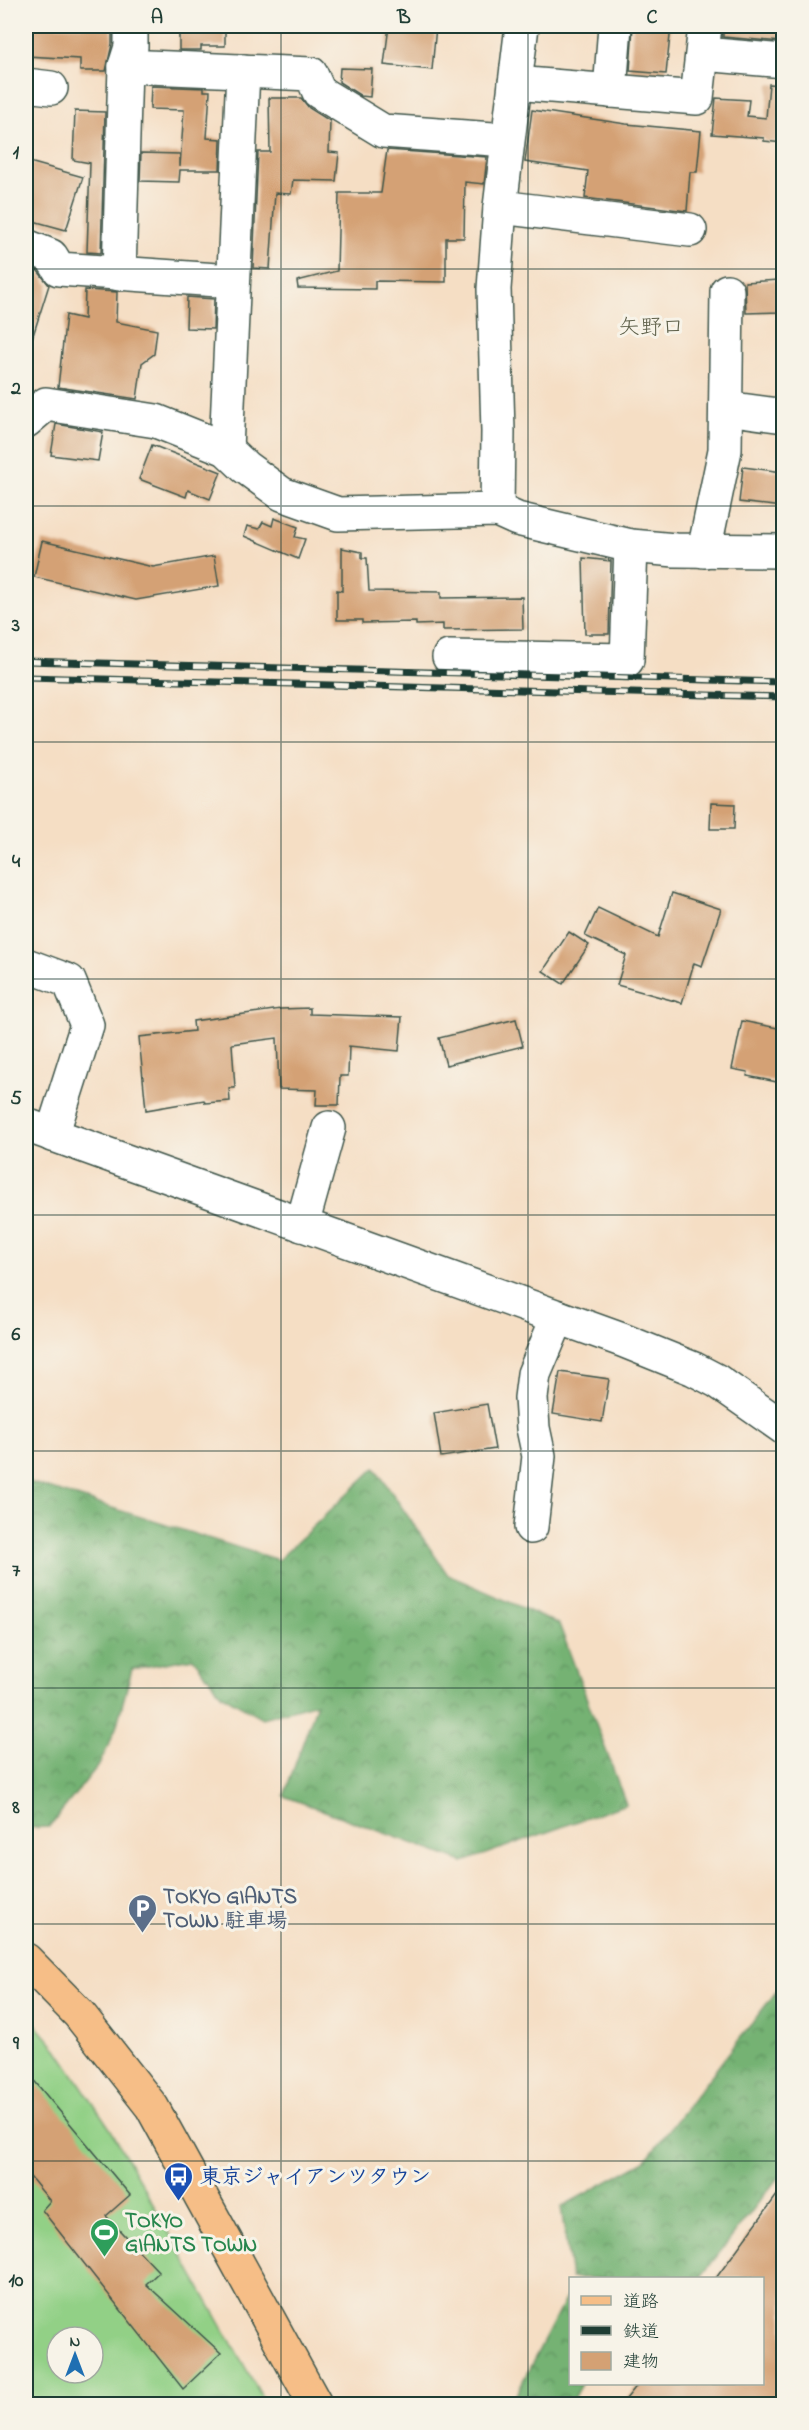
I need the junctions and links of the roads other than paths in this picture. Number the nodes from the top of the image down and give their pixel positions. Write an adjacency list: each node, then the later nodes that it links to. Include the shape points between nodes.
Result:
1 (131, 26): 6 (street, via 131,47)
2 (522, 26): 8 (street)
3 (615, 26): 9 (street)
4 (704, 40): 5 (street); 9 (street, via 697,98)
5 (783, 61)
6 (125, 66): 7 (street); 14 (street)
7 (243, 71): 10 (street, via 311,74 319,92 383,131); 15 (street)
8 (515, 83): 9 (street); 10 (street)
9 (610, 91)
10 (507, 140): 11 (street)
11 (500, 207): 12 (street); 21 (street, via 494,289)
12 (690, 230)
13 (26, 246): 14 (street, via 51,256 59,269)
14 (119, 274): 15 (street)
15 (232, 281): 20 (street)
16 (727, 291): 17 (street)
17 (726, 408): 18 (street); 23 (street, via 725,450)
18 (783, 416)
19 (26, 422): 20 (street, via 46,404 156,421)
20 (226, 449): 21 (street, via 282,494 338,514)
21 (497, 510): 22 (street, via 517,519)
22 (631, 546): 23 (street); 25 (street, via 627,660)
23 (704, 551): 24 (street)
24 (783, 551)
25 (449, 657)
26 (26, 965): 28 (street, via 69,981 87,1024)
27 (329, 1128): 29 (street)
28 (39, 1130): 29 (street)
29 (302, 1225): 30 (street)
30 (558, 1317): 31 (street, via 694,1369); 32 (street, via 534,1374 531,1398 539,1456)
31 (783, 1428)
32 (531, 1527)
33 (26, 1960): 34 (main road, via 78,2014 152,2107)
34 (315, 2404)

